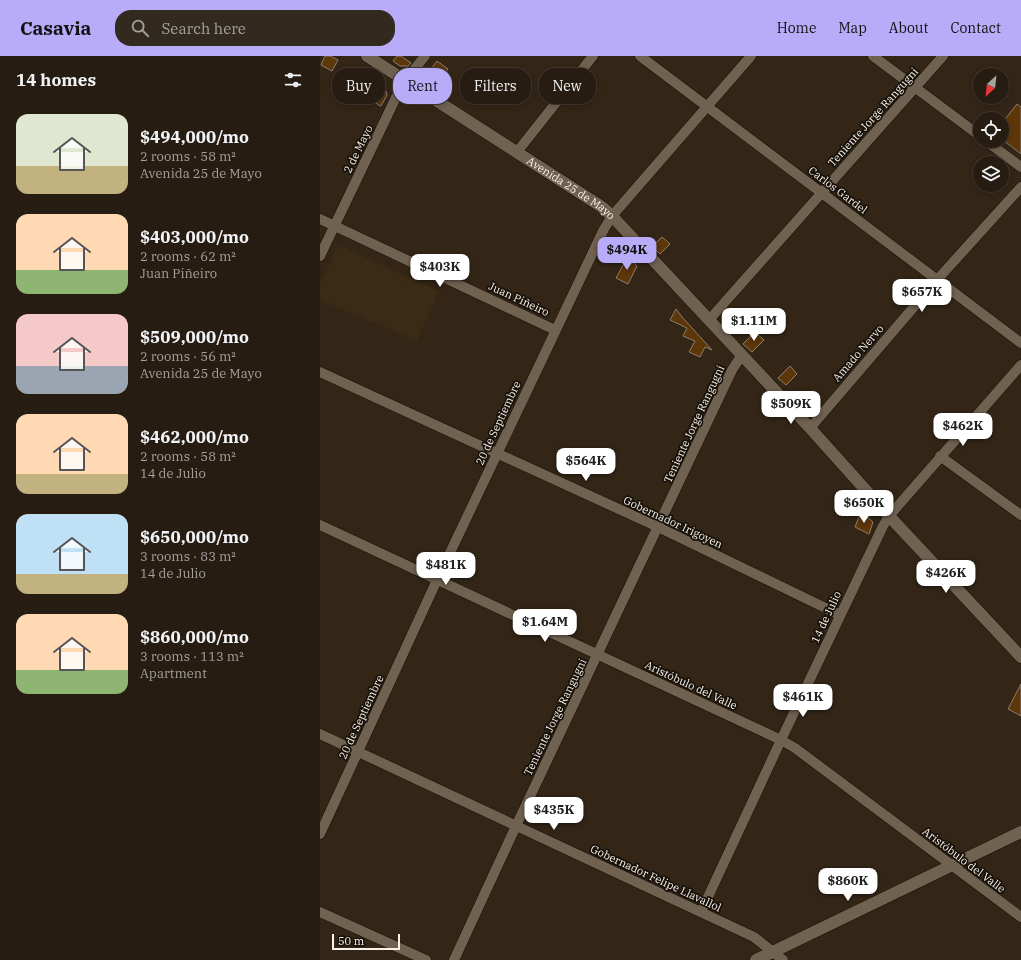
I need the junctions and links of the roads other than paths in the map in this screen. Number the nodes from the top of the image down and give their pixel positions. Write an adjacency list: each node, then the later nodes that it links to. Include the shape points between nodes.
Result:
1 (367, 56): 9 (main road, Avenida 25 de Mayo)
2 (425, 56): 8 (street, 2 de Mayo)
3 (593, 56): 16 (street)
4 (640, 56): 13 (street, Carlos Gardel)
5 (751, 56): 13 (street, 20 de Septiembre)
6 (873, 56): 10 (street)
7 (943, 56): 10 (street, Teniente Jorge Rangugni)
8 (415, 68)
9 (393, 73)
10 (915, 88): 14 (street); 19 (street, Teniente Jorge Rangugni)
11 (394, 104): 22 (street, 2 de Mayo)
12 (441, 104): 16 (main road, Avenida 25 de Mayo)
13 (707, 107): 19 (street, Carlos Gardel); 20 (street, 20 de Septiembre)
14 (973, 131)
15 (995, 148): 17 (street)
16 (517, 152): 20 (main road, Avenida 25 de Mayo)
17 (1021, 167)
18 (1021, 187): 24 (street, Amado Nervo)
19 (821, 192): 24 (street, Carlos Gardel); 25 (street, Teniente Jorge Rangugni)
20 (612, 216): 25 (main road, Avenida 25 de Mayo); 26 (street, 20 de Septiembre)
21 (320, 219): 22 (street, Juan Piñeiro)
22 (334, 226): 23 (street, 2 de Mayo); 26 (street, Juan Piñeiro)
23 (320, 256)
24 (937, 280): 27 (street, Carlos Gardel); 31 (street, Amado Nervo)
25 (709, 320): 28 (main road, Avenida 25 de Mayo)
26 (555, 330): 32 (street, 20 de Septiembre)
27 (1021, 343)
28 (741, 356): 31 (main road, Avenida 25 de Mayo); 37 (street, Teniente Jorge Rangugni)
29 (1021, 365): 33 (street, 14 de Julio)
30 (320, 372): 32 (street, Gobernador Irigoyen)
31 (810, 428): 35 (main road, Avenida 25 de Mayo)
32 (498, 454): 37 (street, Gobernador Irigoyen); 38 (street, 20 de Septiembre)
33 (940, 456): 34 (street); 35 (street, 14 de Julio)
34 (1021, 515)
35 (889, 516): 39 (street, 14 de Julio); 41 (main road, Avenida 25 de Mayo)
36 (320, 525): 38 (street, Aristóbulo del Valle)
37 (658, 527): 39 (street, Gobernador Irigoyen); 40 (street, Teniente Jorge Rangugni)
38 (437, 580): 40 (street, Aristóbulo del Valle); 44 (street, 20 de Septiembre)
39 (840, 615): 43 (street, 14 de Julio)
40 (598, 655): 43 (street, Aristóbulo del Valle); 45 (street, Teniente Jorge Rangugni)
41 (1021, 657)
42 (320, 734): 44 (street, Gobernador Felipe Llavallol)
43 (780, 740): 48 (street, Aristóbulo del Valle, via 795,748); 50 (street, 14 de Julio)
44 (358, 752): 45 (street, Gobernador Felipe Llavallol); 47 (street, 20 de Septiembre)
45 (516, 826): 50 (street, Gobernador Felipe Llavallol); 54 (street, Teniente Jorge Rangugni)
46 (1021, 832): 48 (main road)
47 (320, 834)
48 (951, 866): 51 (street, Aristóbulo del Valle); 52 (main road)
49 (320, 912): 53 (street)
50 (701, 912): 52 (street, Gobernador Felipe Llavallol, via 754,937)
51 (1021, 917)
52 (772, 952): 55 (main road); 56 (street, Gobernador Felipe Llavallol)
53 (426, 960)
54 (454, 960)
55 (756, 960)
56 (783, 960)

